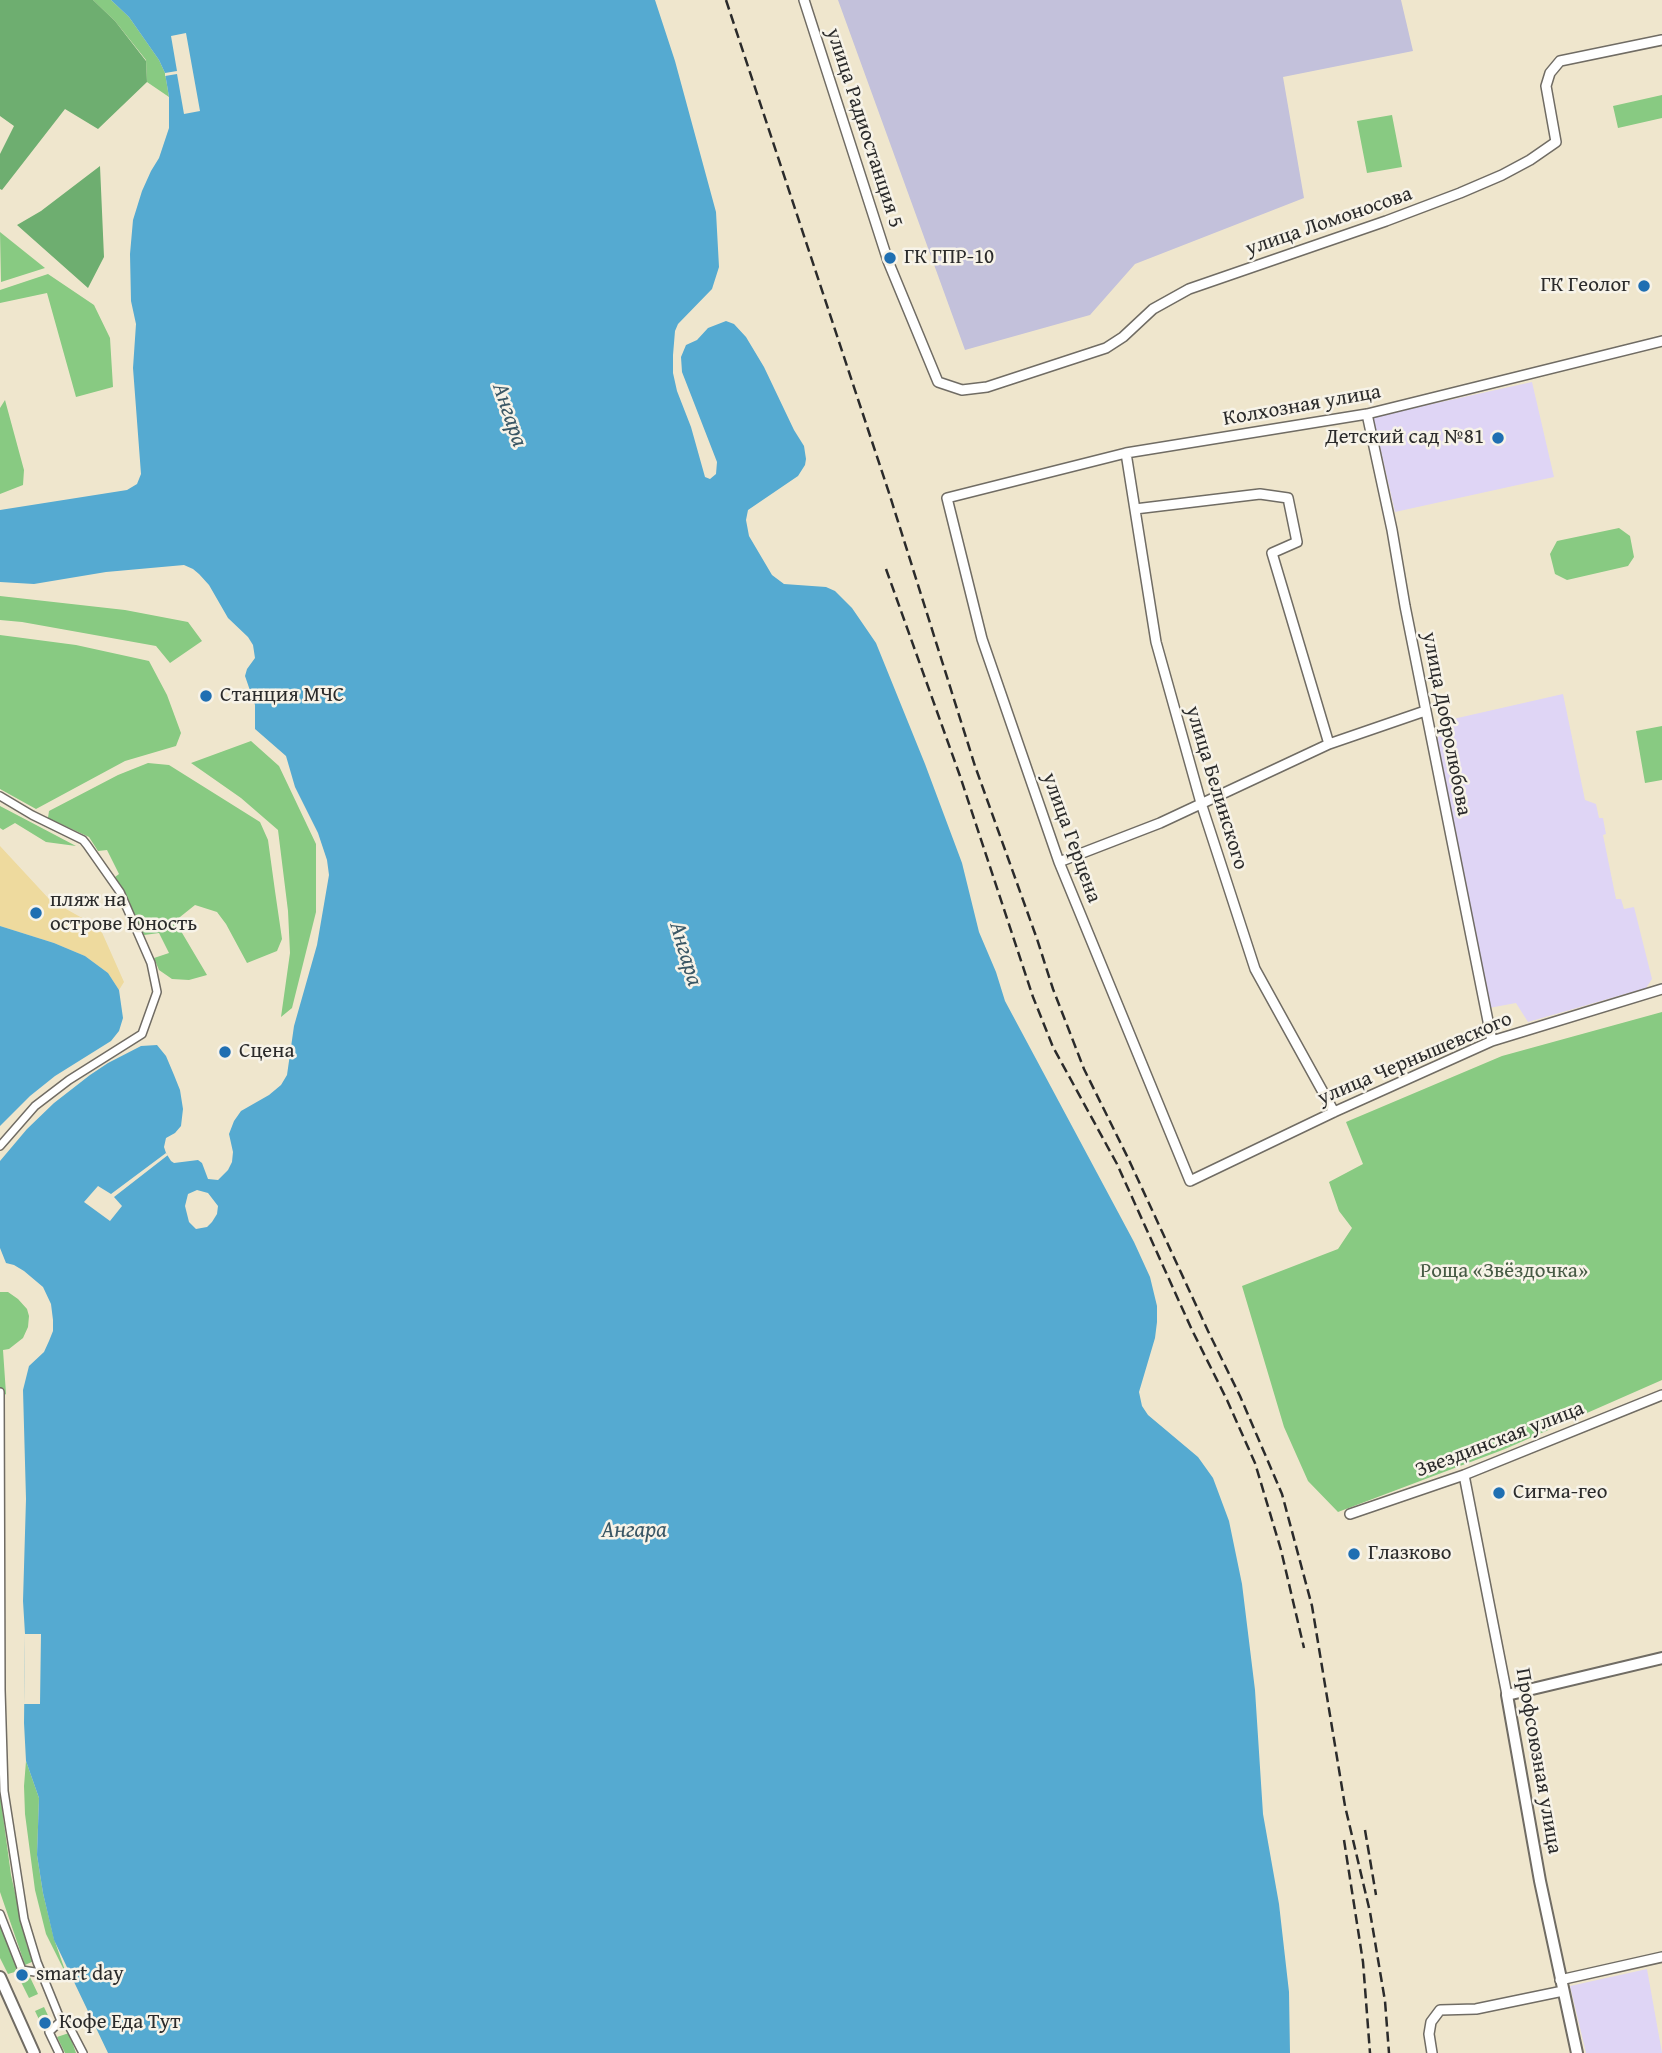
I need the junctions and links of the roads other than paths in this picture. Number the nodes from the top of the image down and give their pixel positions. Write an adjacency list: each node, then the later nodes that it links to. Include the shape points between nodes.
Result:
1 (804, 0): 4 (street, улица Радиостанция 5, via 888,261)
2 (1662, 40): 4 (street, улица Ломоносова, via 1560,61 1546,86 1556,142 1502,175 1386,221 1189,289 1153,309 1106,348 987,387 962,390)
3 (1662, 341): 5 (street, Колхозная улица)
4 (938, 382)
5 (1367, 414): 6 (street, Колхозная улица); 9 (street, улица Добролюбова)
6 (1126, 453): 7 (street, Колхозная улица); 8 (street, улица Белинского)
7 (947, 498): 13 (street, улица Герцена, via 982,639)
8 (1135, 509): 10 (street, via 1260,494 1288,498 1297,542 1272,553); 12 (street, улица Белинского, via 1156,642)
9 (1425, 711): 10 (street); 15 (street, улица Добролюбова)
10 (1329, 744): 12 (street)
11 (0, 796): 17 (street, via 83,840 120,892 151,963 158,992 142,1034 35,1106)
12 (1200, 803): 13 (street); 16 (street, улица Белинского, via 1255,969)
13 (1059, 862): 18 (street, улица Герцена)
14 (1662, 989): 15 (street, улица Чернышевского)
15 (1492, 1041): 16 (street, улица Чернышевского)
16 (1334, 1112): 18 (street, улица Чернышевского)
17 (0, 1146)
18 (1190, 1181)
19 (0, 1391): 23 (street)
20 (1662, 1395): 21 (street, Звездинская улица)
21 (1464, 1475): 22 (street, Звездинская улица); 26 (street, Профсоюзная улица)
22 (1350, 1514)
23 (1, 1654): 25 (street)
24 (1662, 1658): 26 (street)
25 (1, 1690): 29 (street, via 4,1791 24,1919)
26 (1507, 1695): 31 (street, Профсоюзная улица)
27 (0, 1913): 29 (street, via 22,1970)
28 (1662, 1957): 31 (street)
29 (41, 1973): 32 (street)
30 (0, 1977): 33 (street)
31 (1562, 1985): 36 (street, via 1476,2009 1440,2010 1431,2022); 37 (street, Профсоюзная улица)
32 (61, 2021): 34 (street, via 49,2032); 35 (street, via 69,2026)
33 (34, 2053)
34 (59, 2053)
35 (83, 2053)
36 (1432, 2053)
37 (1577, 2053)

